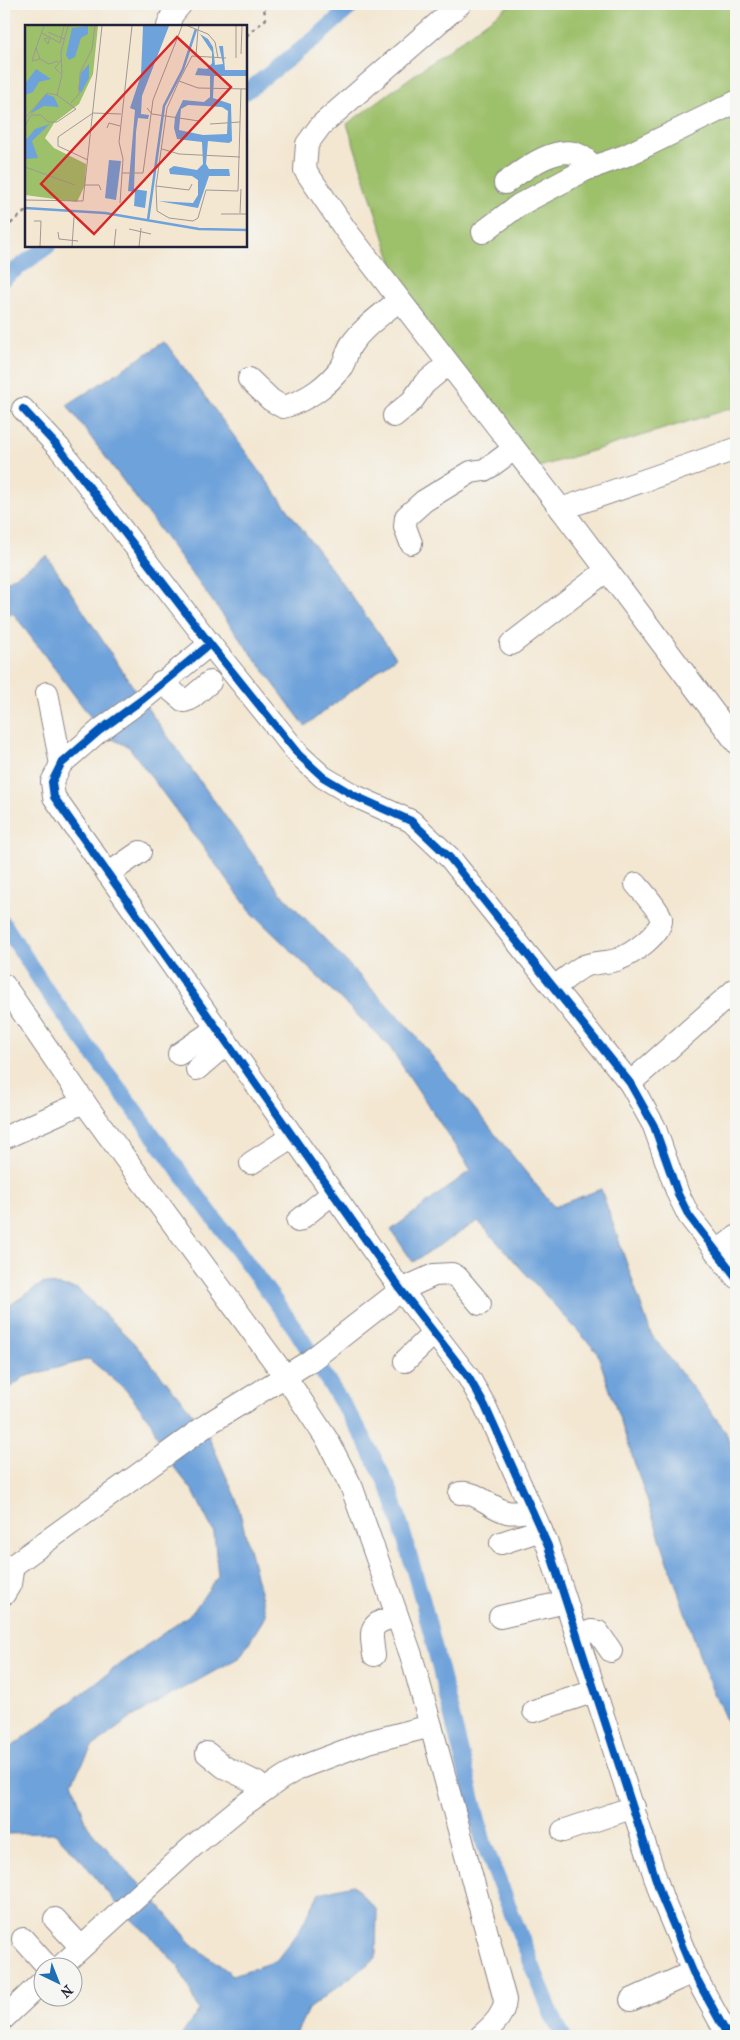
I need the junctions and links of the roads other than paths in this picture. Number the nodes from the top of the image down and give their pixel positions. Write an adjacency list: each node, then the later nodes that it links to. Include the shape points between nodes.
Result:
1 (181, 4): 3 (street)
2 (460, 4): 8 (street, via 320,125 307,144 306,170 345,229)
3 (168, 25)
4 (736, 102): 5 (street, via 627,155)
5 (594, 167): 6 (street, via 580,155 551,155 534,162); 7 (street, via 519,205)
6 (505, 183)
7 (483, 232)
8 (399, 300): 9 (street); 10 (street, via 359,335 342,365 324,385 300,402 283,407)
9 (448, 364): 12 (street); 13 (street)
10 (249, 379)
11 (23, 409): 18 (street, via 60,449)
12 (394, 416)
13 (514, 449): 15 (street); 16 (street, via 491,466 471,472 424,501 406,517 405,527)
14 (736, 449): 15 (street)
15 (561, 510): 17 (street)
16 (411, 543)
17 (607, 570): 19 (street); 23 (street)
18 (210, 644): 20 (street); 29 (street, via 299,755 323,778 412,821 450,858)
19 (511, 644)
20 (161, 682): 21 (street, via 184,701); 24 (street)
21 (210, 682)
22 (47, 693): 24 (street)
23 (736, 742)
24 (61, 764): 26 (street, via 52,782 54,797)
25 (140, 852): 26 (street)
26 (108, 874): 31 (street)
27 (636, 884): 29 (street, via 661,916 655,933 638,949 620,959 582,967)
28 (4, 985): 35 (street)
29 (554, 987): 34 (street)
30 (736, 990): 34 (street)
31 (222, 1036): 32 (street); 33 (street); 36 (street)
32 (180, 1054)
33 (197, 1069)
34 (630, 1083): 42 (street, via 654,1126 689,1216)
35 (84, 1102): 37 (street); 48 (street)
36 (293, 1136): 38 (street); 39 (street)
37 (4, 1138)
38 (251, 1163)
39 (332, 1193): 40 (street); 44 (street)
40 (298, 1221)
41 (736, 1237): 42 (street)
42 (716, 1252): 43 (street)
43 (736, 1276)
44 (401, 1290): 45 (street, via 434,1275 452,1274); 46 (street); 48 (street)
45 (480, 1304)
46 (434, 1333): 47 (street); 50 (street, via 468,1378 484,1406)
47 (405, 1361)
48 (286, 1376): 52 (street, via 211,1422); 55 (street, via 328,1441 352,1488)
49 (460, 1493): 50 (street, via 470,1492 490,1505)
50 (536, 1520): 51 (street); 54 (street)
51 (501, 1543)
52 (9, 1569): 53 (street, via 10,1584)
53 (4, 1594)
54 (566, 1602): 56 (street); 57 (street)
55 (397, 1616): 59 (street, via 374,1625 371,1631); 62 (street)
56 (500, 1617)
57 (577, 1636): 58 (street, via 598,1632); 60 (street)
58 (611, 1651)
59 (374, 1655)
60 (594, 1691): 61 (street); 65 (street)
61 (534, 1711)
62 (431, 1726): 64 (street, via 368,1742 299,1768); 76 (street, via 505,2000 500,2018)
63 (207, 1753): 64 (street, via 257,1783)
64 (263, 1791): 69 (street, via 192,1847)
65 (634, 1807): 66 (street); 72 (street, via 662,1898)
66 (563, 1831)
67 (55, 1918): 69 (street)
68 (23, 1939): 70 (street)
69 (81, 1947): 71 (street)
70 (40, 1958)
71 (69, 1958)
72 (693, 1972): 74 (street); 77 (street)
73 (32, 1991): 75 (street)
74 (632, 2000)
75 (4, 2018)
76 (481, 2036)
77 (728, 2036)

